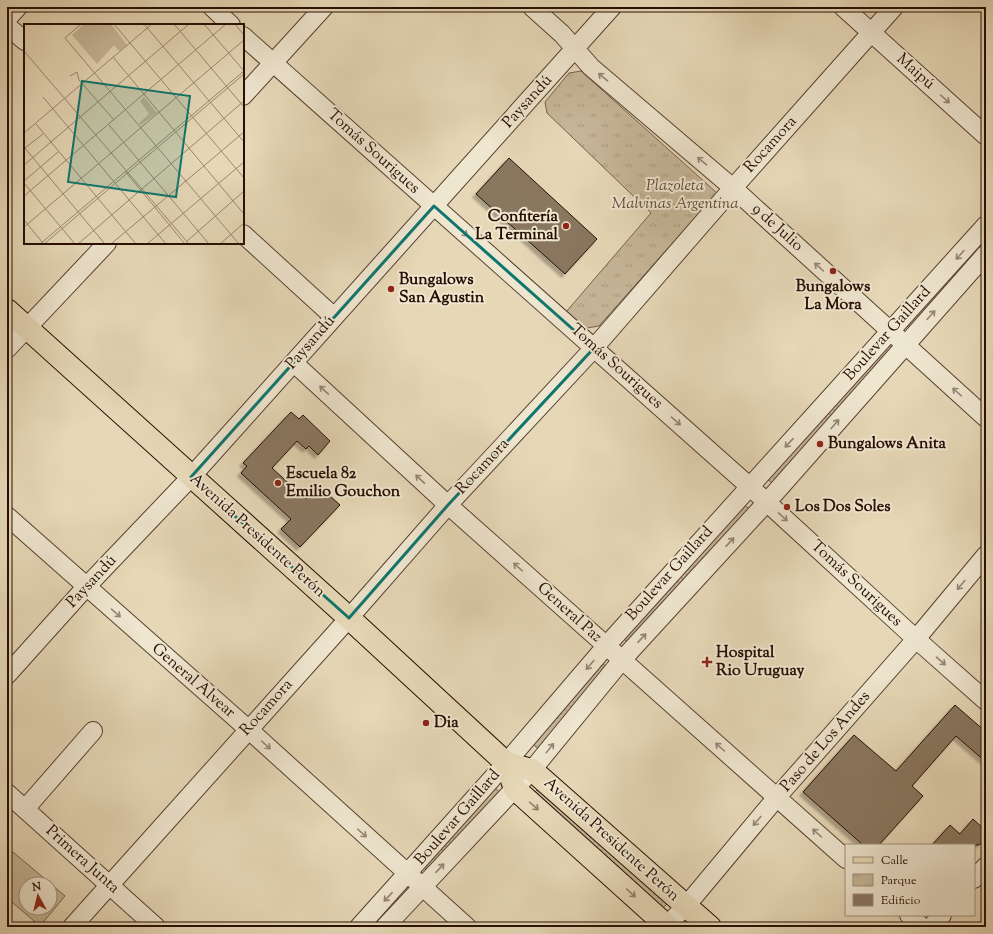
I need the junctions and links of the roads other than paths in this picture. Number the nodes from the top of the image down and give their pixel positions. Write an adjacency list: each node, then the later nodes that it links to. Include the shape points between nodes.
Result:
1 (18, 7): 8 (street)
2 (212, 7): 9 (street)
3 (324, 7): 15 (street)
4 (532, 7): 14 (street, 9 de Julio, via 562,34)
5 (612, 7): 14 (street, Paysandú)
6 (843, 7): 11 (street, Maipú)
7 (894, 7): 11 (street, Rocamora)
8 (7, 19)
9 (230, 24)
10 (7, 26): 13 (street)
11 (872, 32): 17 (street, Maipú, one-way to 17); 18 (street, Rocamora)
12 (244, 37): 15 (street, Tomás Sourigues)
13 (24, 40)
14 (575, 50): 18 (street, 9 de Julio, one-way to 14, via 591,67); 19 (street, Paysandú)
15 (273, 63): 16 (street); 19 (street, Tomás Sourigues)
16 (244, 95)
17 (986, 136)
18 (733, 188): 27 (street, 9 de Julio, one-way to 18); 29 (street, Rocamora)
19 (434, 206): 25 (street, Paysandú); 29 (street, Tomás Sourigues, one-way to 29)
20 (986, 225): 27 (street, Boulevar Gaillard, one-way to 27)
21 (244, 235): 25 (street)
22 (106, 244): 26 (street)
23 (986, 254): 28 (street, Boulevar Gaillard, one-way to 23)
24 (7, 310): 26 (main road, Avenida Presidente Perón)
25 (334, 317): 31 (street, Paysandú)
26 (27, 328): 30 (street); 33 (main road, Avenida Presidente Perón)
27 (891, 332): 28 (street, 9 de Julio); 34 (street, Boulevar Gaillard, one-way to 34)
28 (905, 344): 32 (street, 9 de Julio, one-way to 28); 35 (street, Boulevar Gaillard, one-way to 28)
29 (594, 348): 34 (street, Tomás Sourigues, one-way to 34); 36 (street, Rocamora)
30 (7, 349)
31 (294, 363): 33 (street, Paysandú); 36 (street, General Paz, one-way to 31)
32 (986, 418)
33 (191, 477): 39 (street, Paysandú); 40 (main road, Avenida Presidente Perón)
34 (750, 486): 35 (street, Tomás Sourigues); 42 (street, Boulevar Gaillard)
35 (766, 502): 41 (street, Tomás Sourigues, one-way to 41); 43 (street, Boulevar Gaillard, one-way to 35)
36 (448, 505): 40 (street, Rocamora); 42 (street, General Paz, one-way to 36)
37 (7, 516): 39 (street, General Alvear)
38 (986, 555): 41 (street, Paso de Los Andes, one-way to 41)
39 (86, 587): 44 (street, Paysandú); 46 (street, General Alvear, one-way to 46)
40 (349, 618): 46 (street, Rocamora); 48 (main road, Avenida Presidente Perón)
41 (916, 639): 45 (street, Tomás Sourigues, one-way to 45); 52 (street, Paso de Los Andes)
42 (606, 646): 43 (street, General Paz); 48 (street, Boulevar Gaillard, one-way to 48)
43 (622, 660): 49 (street, Boulevar Gaillard, one-way to 43); 52 (street, General Paz, one-way to 43)
44 (7, 675)
45 (986, 701)
46 (248, 729): 56 (street, General Alvear, one-way to 56); 58 (street, Rocamora)
47 (93, 731): 53 (street)
48 (506, 763): 49 (main road, Avenida Presidente Perón); 50 (main road, Avenida Presidente Perón); 56 (street, Boulevar Gaillard)
49 (532, 770): 50 (street, Boulevar Gaillard); 60 (main road, Avenida Presidente Perón)
50 (515, 789): 59 (street, Boulevar Gaillard, one-way to 50); 63 (main road, Avenida Presidente Perón, one-way to 63)
51 (7, 793): 53 (street, Primera Junta)
52 (777, 797): 54 (street, General Paz, one-way to 52); 60 (street, Paso de Los Andes, one-way to 60)
53 (25, 809): 58 (street, Primera Junta)
54 (845, 858)
55 (986, 866): 57 (street)
56 (408, 875): 59 (street, General Alvear); 66 (street, Boulevar Gaillard, one-way to 66)
57 (975, 878)
58 (109, 884): 64 (street, Rocamora); 65 (street, Primera Junta)
59 (422, 887): 67 (street, Boulevar Gaillard); 68 (street, General Alvear)
60 (686, 906): 63 (street, Paso de Los Andes); 69 (main road, Avenida Presidente Perón)
61 (910, 916): 70 (street)
62 (941, 916): 71 (street)
63 (666, 926)
64 (72, 927)
65 (156, 927)
66 (359, 927)
67 (385, 927)
68 (467, 927)
69 (710, 927)
70 (922, 927)
71 (931, 927)

